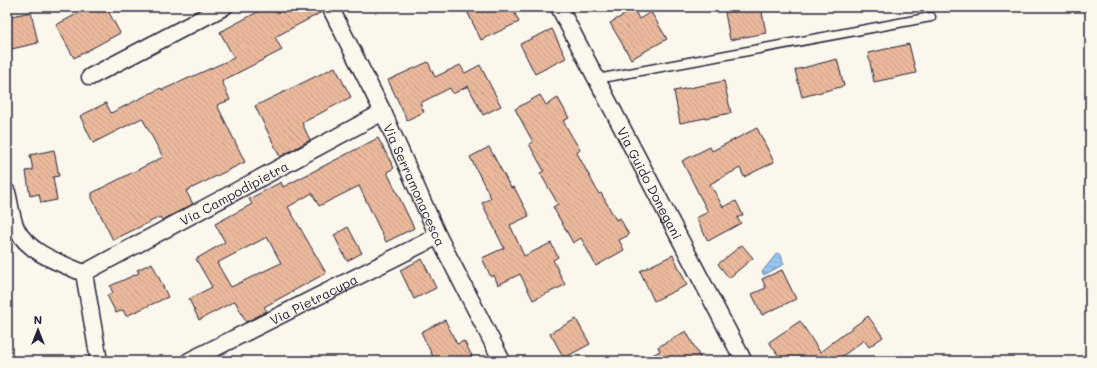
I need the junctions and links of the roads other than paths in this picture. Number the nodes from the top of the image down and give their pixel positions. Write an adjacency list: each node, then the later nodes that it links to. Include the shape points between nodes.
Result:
1 (224, 7): 5 (street)
2 (330, 7): 7 (street, Via Serramonacesca)
3 (559, 7): 6 (street, Via Guido Donegani)
4 (931, 17): 6 (lane)
5 (90, 77)
6 (597, 79): 11 (street, Via Guido Donegani)
7 (383, 112): 9 (street, Via Serramonacesca); 10 (street, Via Campodipietra)
8 (7, 192): 10 (street, via 16,227 25,241 40,253)
9 (438, 236): 13 (street, Via Pietracupa); 14 (street, Via Serramonacesca)
10 (84, 273): 12 (street)
11 (742, 360)
12 (100, 361)
13 (189, 361)
14 (502, 361)

